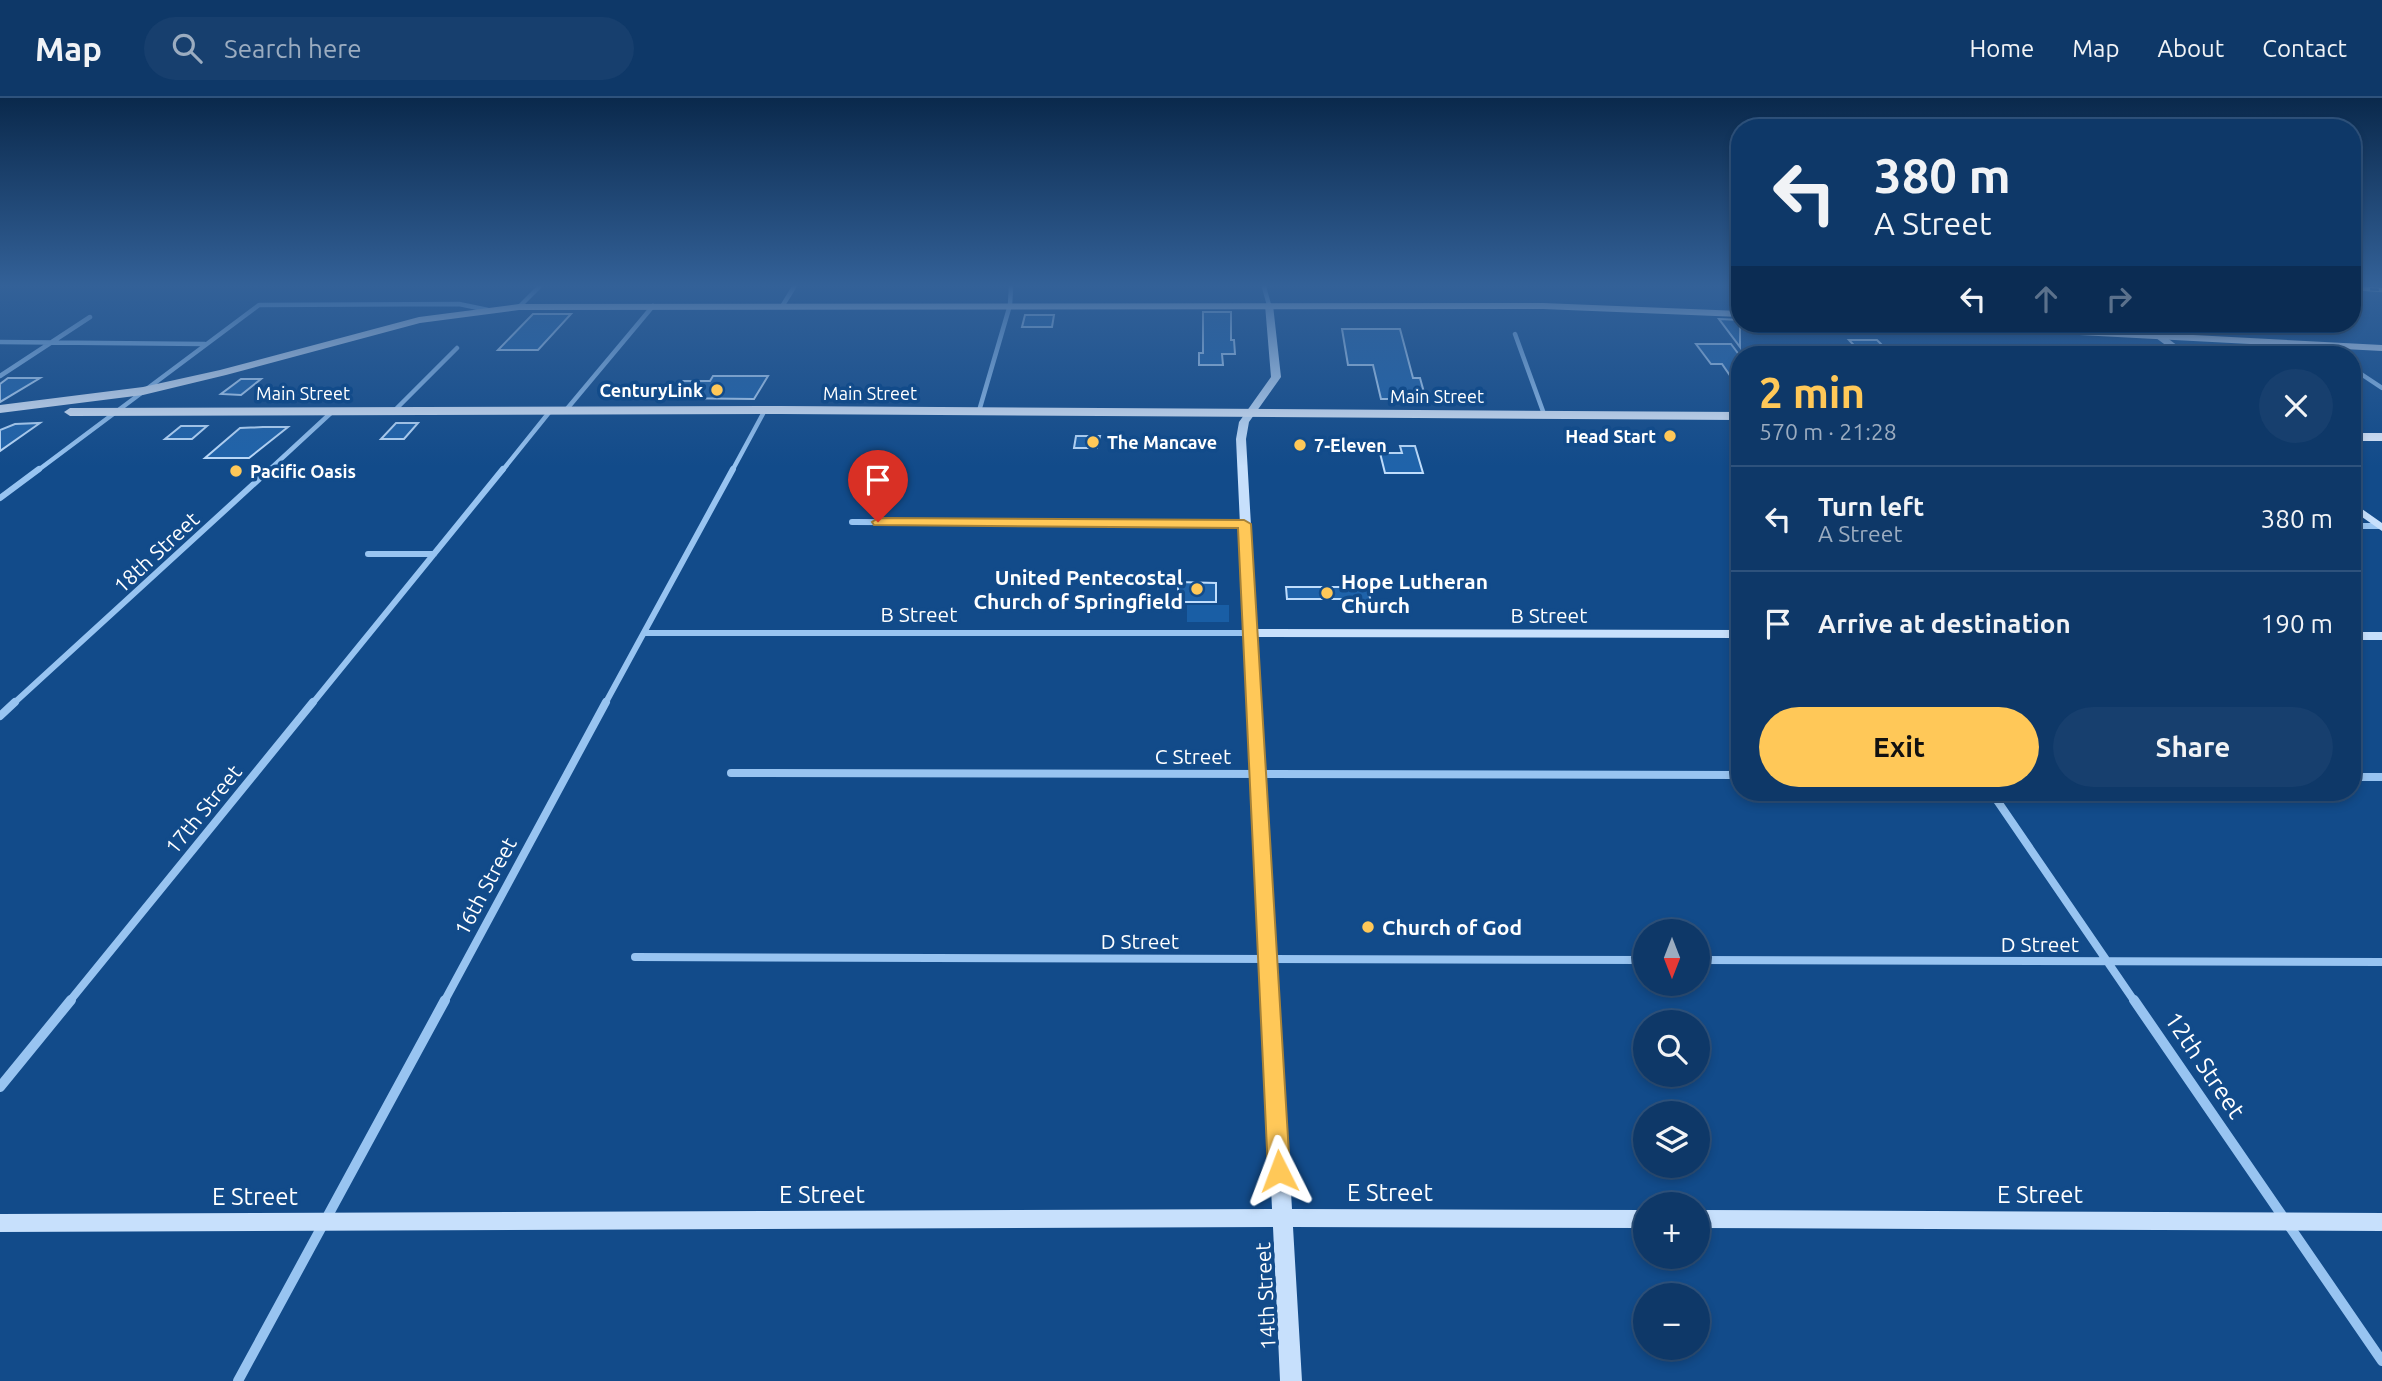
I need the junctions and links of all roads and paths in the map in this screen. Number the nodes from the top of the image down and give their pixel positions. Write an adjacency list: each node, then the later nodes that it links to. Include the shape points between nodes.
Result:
1 (44, 347): 12 (street)
2 (202, 347): 14 (street)
3 (315, 347): 14 (main road)
4 (619, 347): 18 (street)
5 (998, 347): 22 (street)
6 (1273, 347): 23 (street, via 1276,377)
7 (1520, 347): 24 (street)
8 (2361, 347): 10 (main road)
9 (457, 348): 16 (street)
10 (2382, 348)
11 (2361, 374): 13 (street)
12 (0, 376)
13 (2382, 388)
14 (143, 391): 20 (main road); 21 (street)
15 (333, 410): 16 (main road, Main Street); 21 (main road, Main Street); 41 (street, 18th Street)
16 (395, 410): 17 (main road, Main Street)
17 (551, 410): 18 (main road, Main Street); 35 (street, 17th Street)
18 (566, 410): 19 (main road, Main Street)
19 (765, 410): 22 (main road, Main Street); 36 (street, 16th Street)
20 (0, 411): 21 (main road, Main Street)
21 (117, 411): 28 (street)
22 (979, 411): 23 (main road, Main Street)
23 (1250, 413): 24 (main road, Main Street); 31 (street, 14th Street, via 1241,439)
24 (1544, 414): 25 (main road, Main Street)
25 (1731, 417)
26 (2361, 437): 27 (main road)
27 (2382, 437)
28 (0, 498)
29 (2361, 512): 33 (street)
30 (852, 522): 31 (street)
31 (1244, 524): 37 (street, 14th Street)
32 (2361, 526): 33 (street)
33 (2381, 527)
34 (368, 554): 35 (street)
35 (434, 554): 54 (street, 17th Street)
36 (644, 633): 37 (street, B Street); 61 (street, 16th Street)
37 (1250, 633): 38 (street, B Street); 43 (street, 14th Street)
38 (1731, 634)
39 (2361, 636): 40 (street)
40 (2382, 636)
41 (0, 716)
42 (731, 773): 43 (street, C Street)
43 (1258, 774): 44 (street, C Street); 49 (street, 14th Street)
44 (1731, 775)
45 (2361, 777): 46 (street)
46 (2382, 777)
47 (1998, 801): 52 (street, 12th Street)
48 (635, 957): 49 (street, D Street)
49 (1268, 959): 50 (street, D Street); 55 (street, 14th Street)
50 (1633, 960)
51 (1710, 960): 52 (street, D Street)
52 (2108, 961): 53 (street, D Street); 58 (street, 12th Street)
53 (2382, 962)
54 (0, 1087)
55 (1282, 1218): 56 (street, E Street); 61 (street, E Street); 64 (street, 14th Street)
56 (1633, 1219)
57 (1710, 1219): 58 (street, E Street)
58 (2286, 1222): 59 (street, E Street); 62 (street, 12th Street)
59 (2382, 1222)
60 (0, 1223): 61 (street, E Street)
61 (325, 1223): 63 (street, 16th Street)
62 (2382, 1362)
63 (238, 1381)
64 (1291, 1381)

